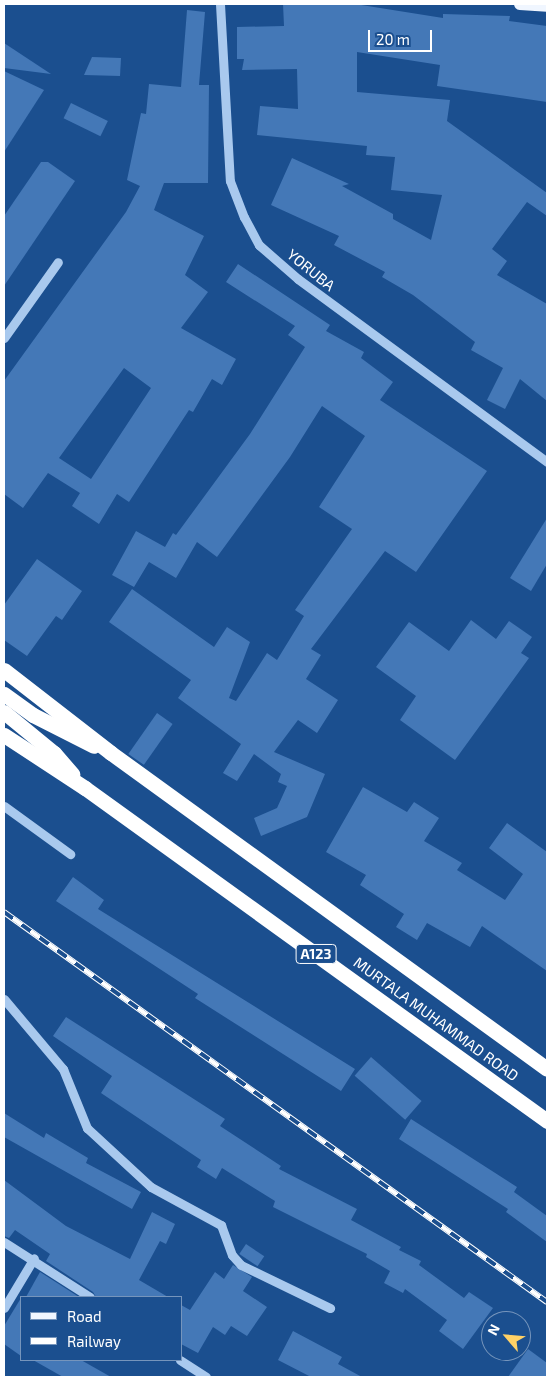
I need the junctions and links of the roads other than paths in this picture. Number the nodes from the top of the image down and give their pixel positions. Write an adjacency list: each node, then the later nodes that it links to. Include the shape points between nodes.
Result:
1 (220, 4): 6 (street, YORUBA, via 230,181 259,245 298,279)
2 (520, 4): 3 (main road)
3 (547, 6)
4 (58, 262): 5 (street)
5 (4, 338)
6 (547, 462)
7 (4, 670): 11 (highway, MURTALA MUHAMMAD ROAD / A123)
8 (4, 694): 11 (highway, MURTALA MUHAMMAD ROAD / A123, via 67,734)
9 (4, 712): 12 (highway, MURTALA MUHAMMAD ROAD / A123, via 54,753)
10 (4, 735): 12 (highway, MURTALA MUHAMMAD ROAD / A123)
11 (111, 753): 16 (highway, MURTALA MUHAMMAD ROAD / A123)
12 (85, 788): 17 (highway, MURTALA MUHAMMAD ROAD / A123)
13 (4, 806): 14 (street)
14 (70, 854)
15 (4, 999): 22 (street, via 63,1069 87,1128 151,1187 221,1225 232,1255 241,1265)
16 (547, 1069)
17 (547, 1121)
18 (4, 1242): 19 (street)
19 (34, 1258): 20 (street); 21 (street)
20 (89, 1296)
21 (4, 1308)
22 (330, 1308)
23 (182, 1361): 24 (street)
24 (206, 1377)

